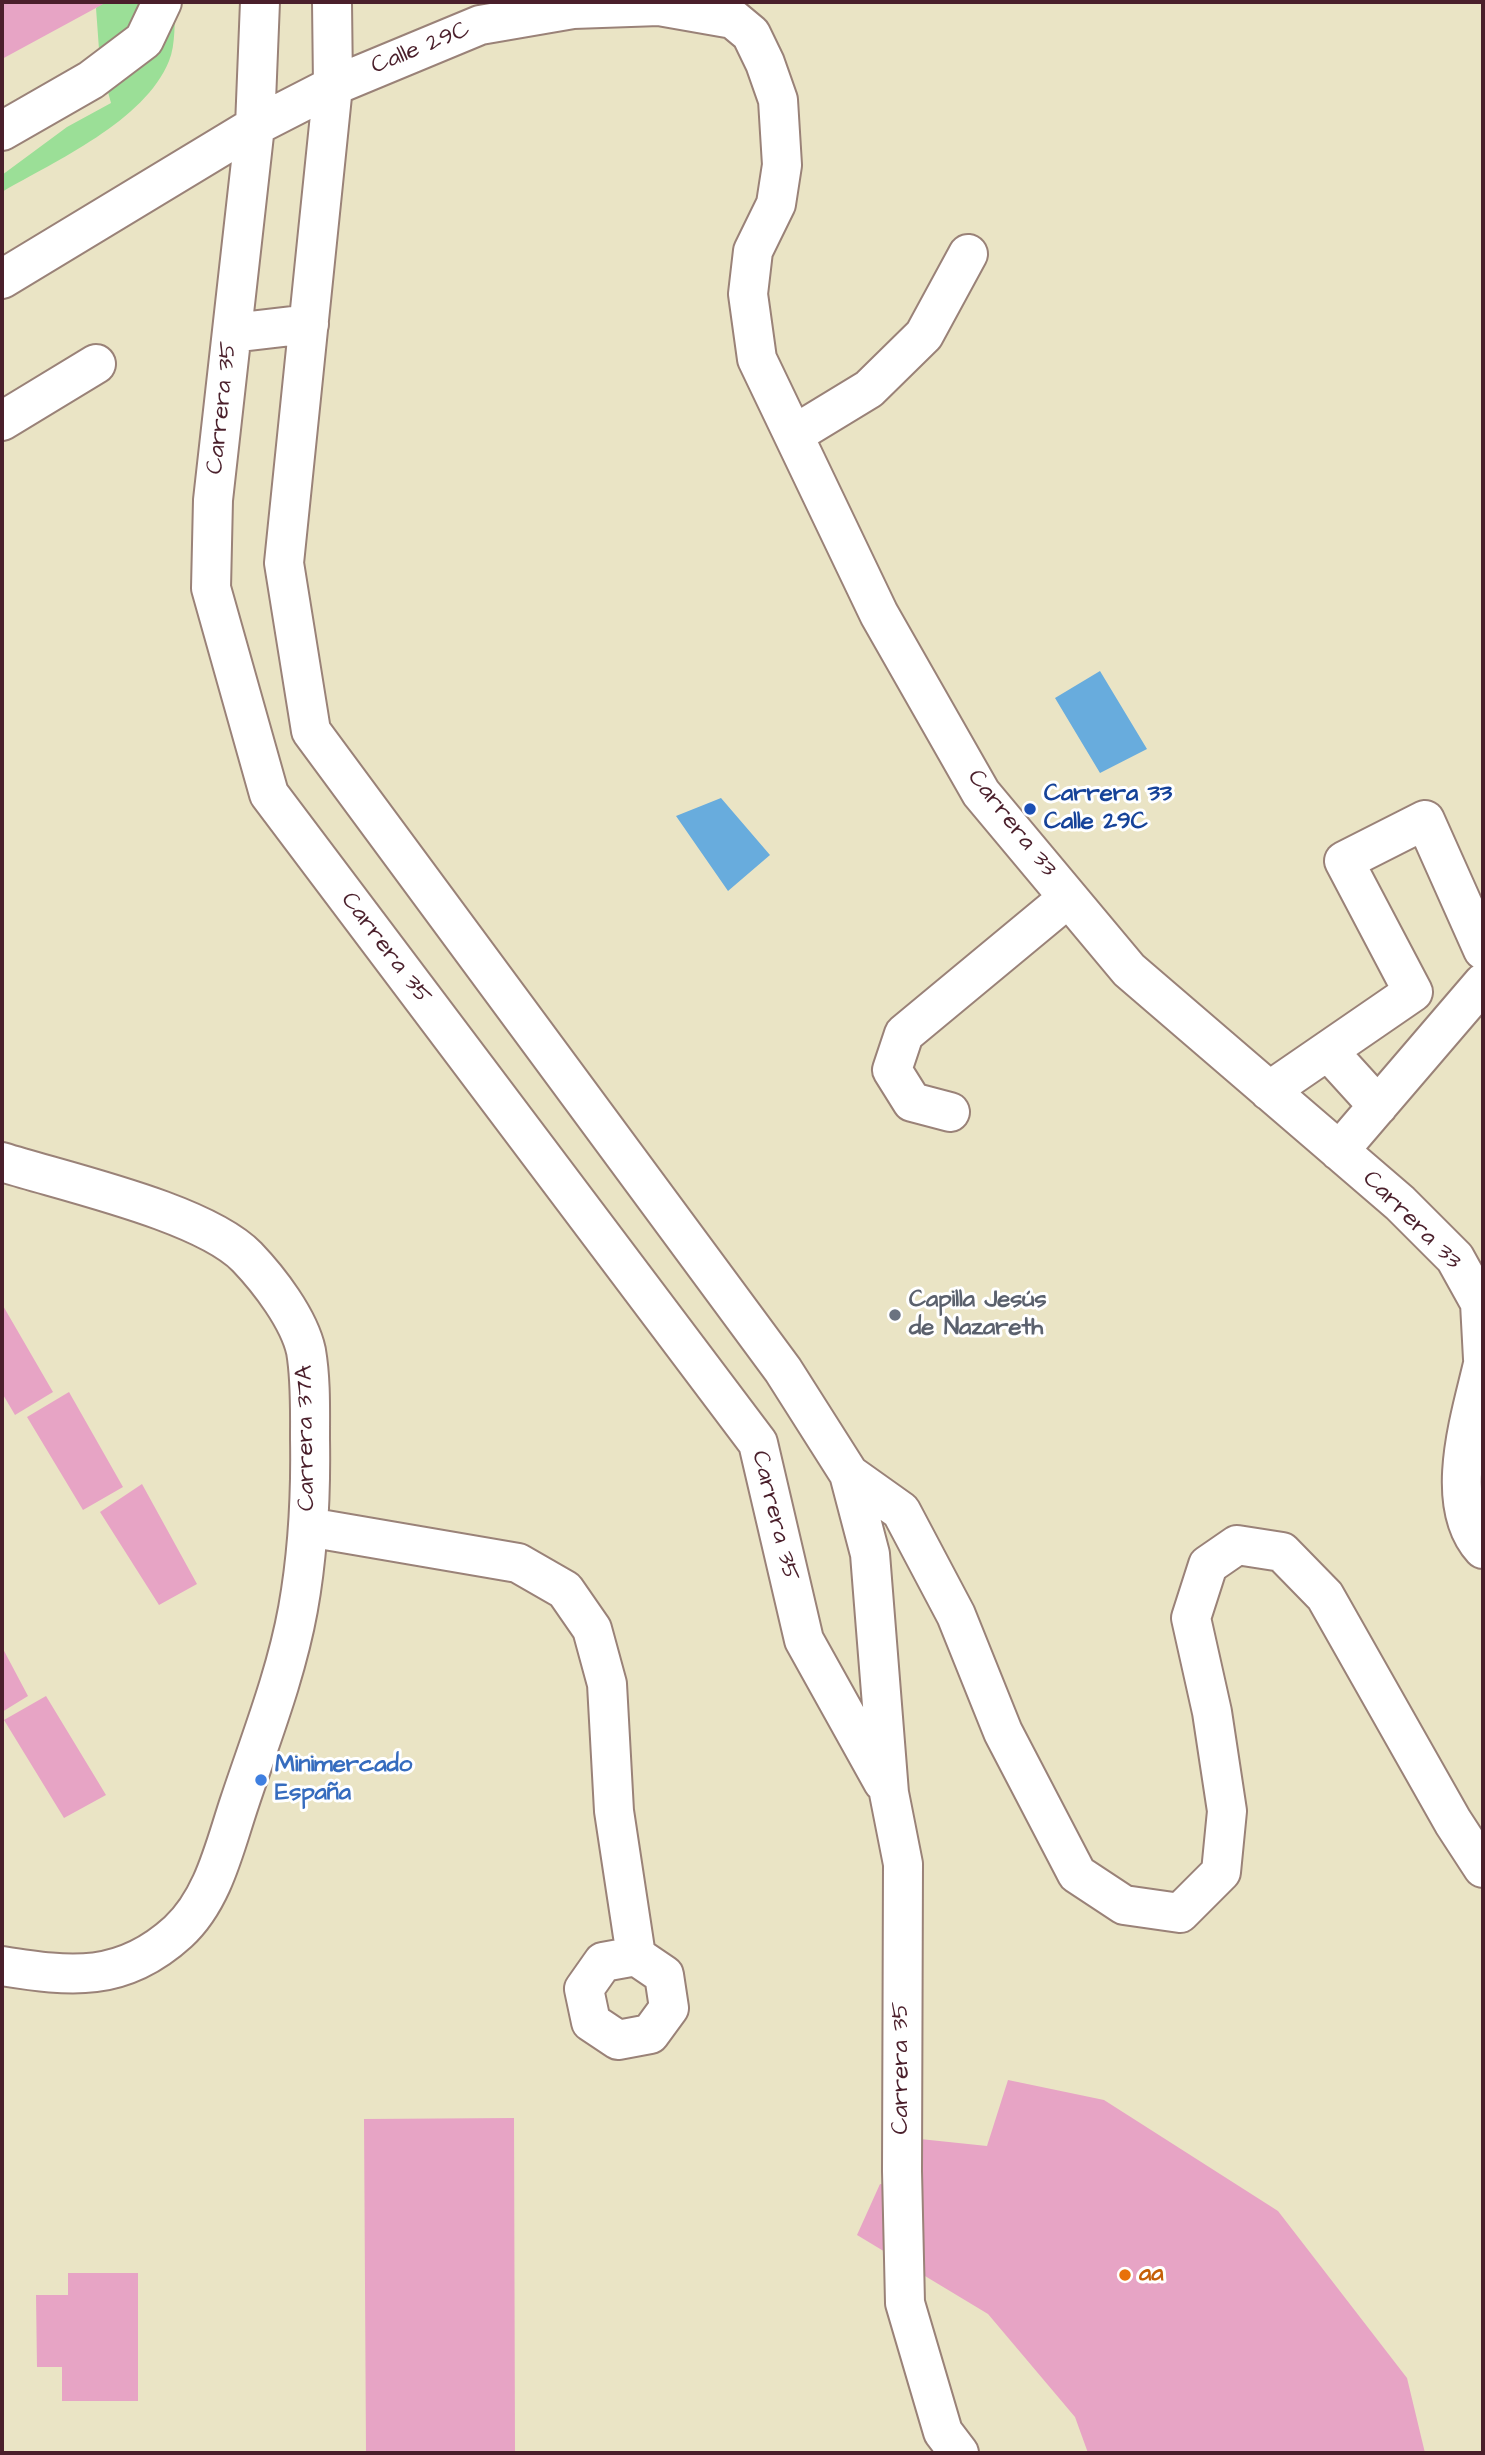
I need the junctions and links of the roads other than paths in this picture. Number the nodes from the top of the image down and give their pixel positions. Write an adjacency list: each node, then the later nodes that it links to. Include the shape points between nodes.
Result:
1 (162, 2): 7 (street, via 144,40 91,80)
2 (260, 2): 6 (street, Carrera 35)
3 (332, 2): 5 (street, Carrera 35)
4 (477, 13): 5 (street, Calle 29C); 8 (street, Calle 29C, via 659,6 733,19 751,34 778,100)
5 (333, 86): 6 (street, Calle 29C); 11 (street, Carrera 35)
6 (255, 126): 10 (street, Calle 29C); 12 (street, Carrera 35)
7 (2, 131)
8 (782, 165): 15 (street, Carrera 33, via 776,204 753,251 748,294 757,359)
9 (968, 254): 15 (street, via 923,335 869,389)
10 (2, 279)
11 (309, 324): 12 (street); 26 (street, Carrera 35, via 284,563 311,731 783,1370)
12 (232, 333): 29 (street, Carrera 35, via 213,500 211,587 269,794 758,1443 804,1640)
13 (96, 364): 14 (street)
14 (2, 421)
15 (794, 434): 16 (street, Carrera 33, via 879,614 981,793)
16 (1068, 898): 20 (street, Carrera 33, via 1129,970); 22 (street, via 904,1034 892,1070 912,1102)
17 (1483, 950): 19 (street, via 1424,820 1344,861 1413,992)
18 (1483, 984): 21 (street)
19 (1328, 1051): 20 (street); 21 (street)
20 (1269, 1091): 23 (street, Carrera 33)
21 (1378, 1106): 23 (street)
22 (950, 1112)
23 (1339, 1151): 25 (street, Carrera 33, via 1455,1258 1480,1303)
24 (2, 1162): 27 (street, Carrera 37A, via 191,1221 245,1255 282,1299 305,1349 310,1398)
25 (1483, 1362): 28 (street, Carrera 33, via 1462,1452 1461,1498)
26 (849, 1474): 29 (street, Carrera 35, via 870,1554); 30 (street, via 901,1511 956,1615 1003,1732 1077,1874 1124,1905 1180,1913 1221,1872 1227,1811 1191,1618 1208,1565 1237,1545 1282,1552 1325,1596)
27 (308, 1527): 31 (street, via 518,1563 565,1590 592,1629 607,1684 614,1811); 32 (street, Carrera 37A, via 298,1610 280,1683 211,1887 180,1930 151,1953 114,1971 58,1975)
28 (1483, 1549)
29 (889, 1793): 33 (street, Carrera 35, via 903,1864 905,2303 943,2432)
30 (1483, 1868)
31 (636, 1956)
32 (2, 1966)
33 (958, 2453)

